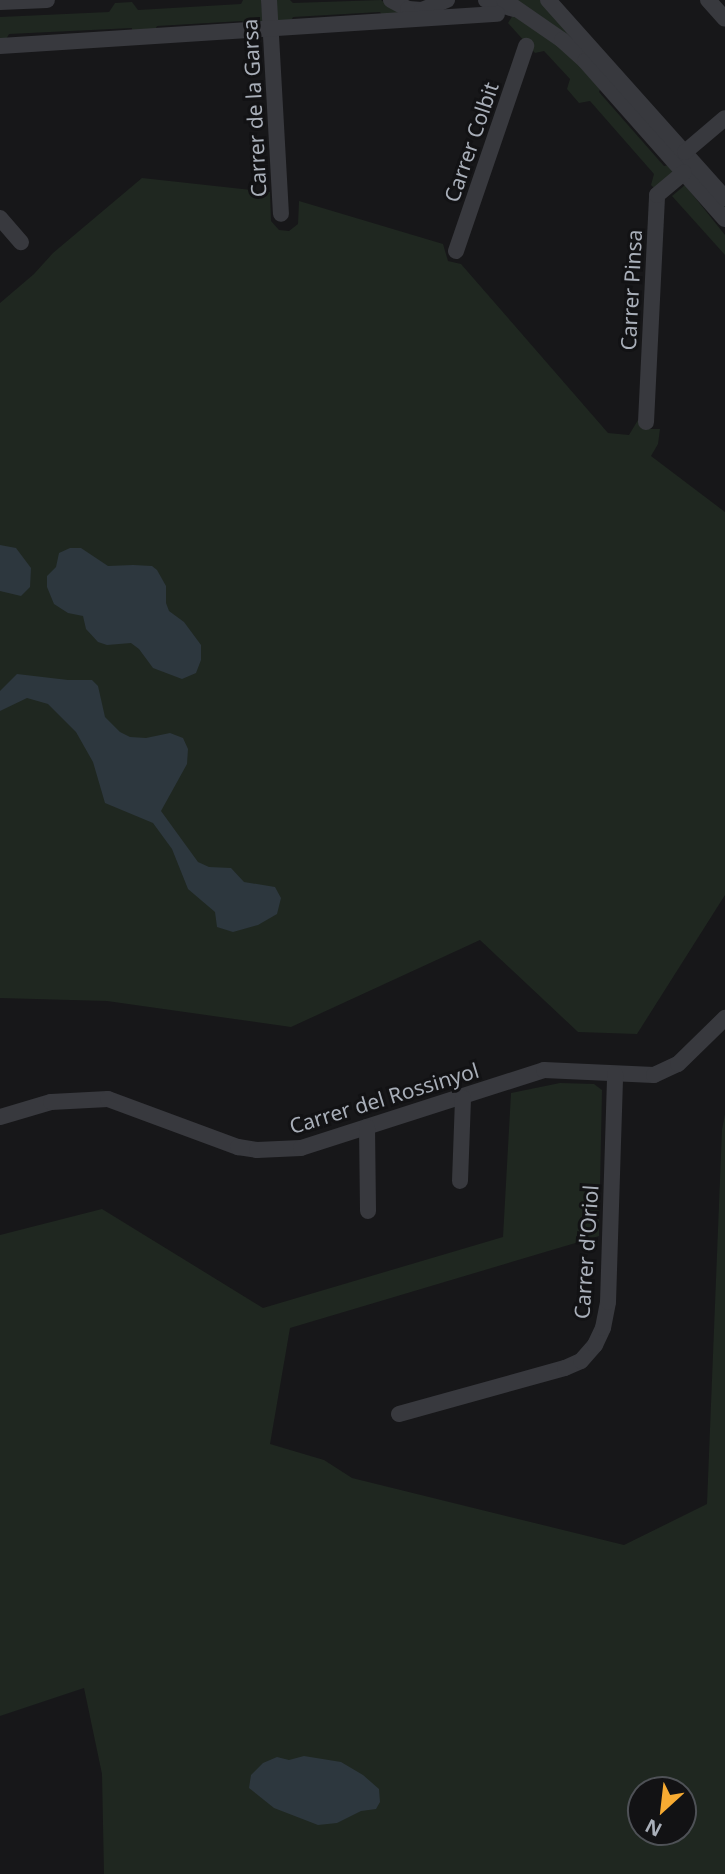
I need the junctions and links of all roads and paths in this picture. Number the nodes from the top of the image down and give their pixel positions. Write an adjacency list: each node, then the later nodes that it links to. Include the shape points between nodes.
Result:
1 (47, 0): 8 (street)
2 (269, 0): 11 (street, Carrer de la Garsa)
3 (391, 0): 4 (street, via 422,10)
4 (447, 0)
5 (486, 0): 9 (street)
6 (548, 0): 15 (street)
7 (708, 0): 10 (street)
8 (0, 2)
9 (505, 8): 11 (street); 16 (street, via 562,40 585,61)
10 (725, 19)
11 (271, 30): 12 (street); 18 (street, Carrer de la Garsa)
12 (0, 46)
13 (526, 46): 22 (street, Carrer Colbit)
14 (725, 118): 15 (street)
15 (685, 152): 17 (street)
16 (684, 172): 20 (street); 23 (street, Carrer Pinsa, via 657,195)
17 (725, 198)
18 (281, 214)
19 (0, 218): 21 (street)
20 (725, 219)
21 (21, 242)
22 (456, 251)
23 (646, 422)
24 (725, 1018): 25 (street, Carrer del Rossinyol, via 678,1064 654,1075)
25 (615, 1074): 26 (street, Carrer del Rossinyol, via 544,1070); 31 (street, Carrer d'Oriol, via 608,1302 595,1345 581,1361 565,1368)
26 (463, 1098): 28 (street, Carrer del Rossinyol); 29 (street)
27 (0, 1117): 28 (street, Carrer del Rossinyol, via 51,1102 108,1099 257,1150 301,1148)
28 (367, 1127): 30 (street)
29 (460, 1181)
30 (368, 1211)
31 (398, 1414)

